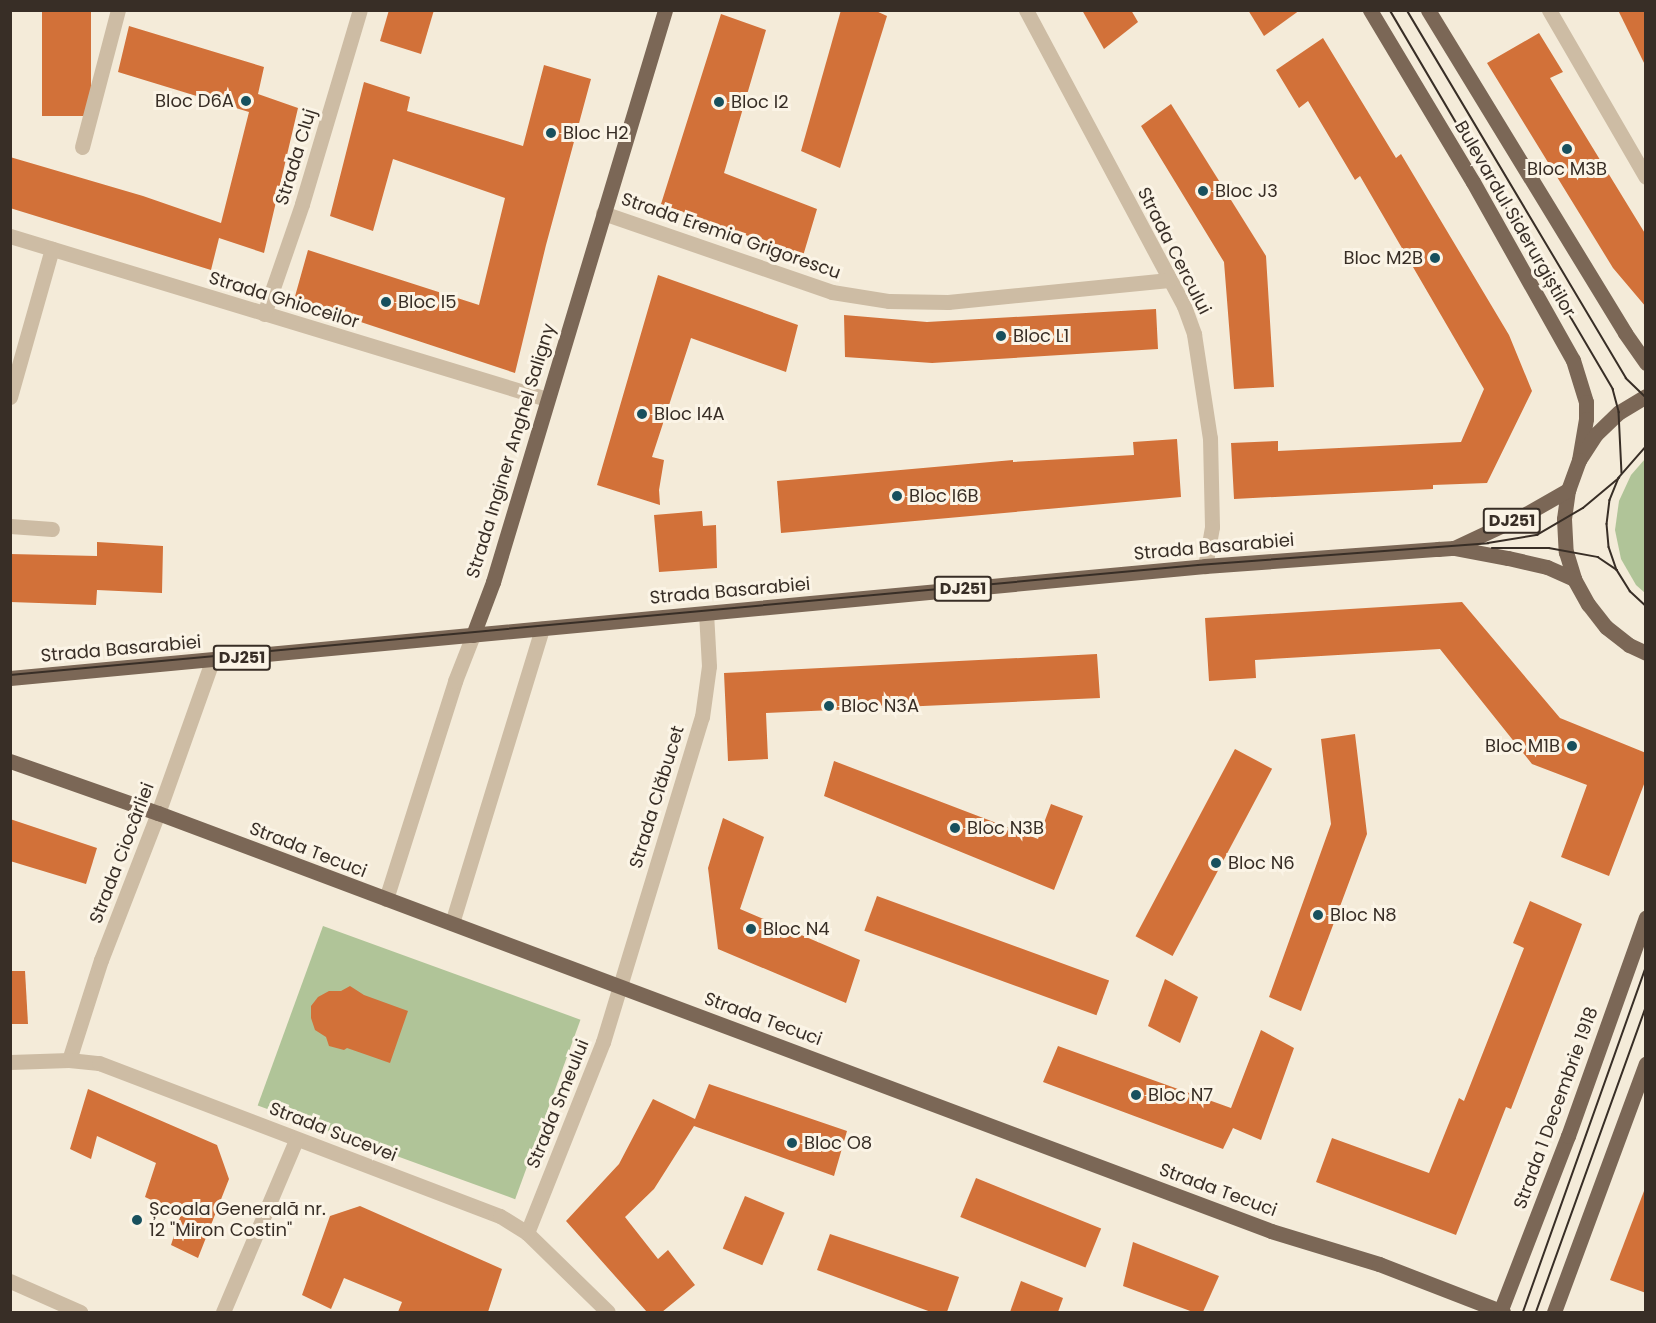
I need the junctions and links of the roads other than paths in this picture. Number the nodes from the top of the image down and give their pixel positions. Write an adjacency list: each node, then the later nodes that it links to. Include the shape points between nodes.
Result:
1 (118, 10): 8 (street)
2 (360, 10): 14 (street, Strada Cluj)
3 (665, 10): 10 (main road, Strada Inginer Anghel Saligny)
4 (1026, 10): 13 (street, Strada Cercului)
5 (1370, 10): 19 (main road, Bulevardul Siderurgiștilor, via 1573,360 1586,402 1587,419)
6 (1428, 10): 15 (main road, Bulevardul Siderurgiștilor)
7 (1549, 10): 9 (street)
8 (82, 147)
9 (1646, 177)
10 (603, 213): 13 (street, Strada Eremia Grigorescu, via 832,292 889,301 948,302); 18 (main road, Strada Inginer Anghel Saligny)
11 (10, 236): 12 (street, Strada Ghioceilor)
12 (52, 249): 14 (street, Strada Ghioceilor); 17 (street)
13 (1169, 280): 24 (street, Strada Cercului, via 1194,334 1206,402 1212,527)
14 (264, 314): 18 (street, Strada Ghioceilor)
15 (1646, 363)
16 (1646, 396): 19 (main road, DJ251, via 1619,412 1596,434)
17 (10, 397)
18 (547, 399): 28 (main road, Strada Inginer Anghel Saligny, via 493,582)
19 (1579, 460): 20 (main road, DJ251)
20 (1568, 490): 23 (main road, Strada Basarabiei / DJ251); 25 (main road, DJ251, via 1564,530)
21 (10, 526): 22 (street)
22 (52, 529)
23 (1454, 548): 24 (main road, Strada Basarabiei / DJ251); 25 (main road, Strada Basarabiei / DJ251, via 1547,567)
24 (1205, 566): 26 (main road, Strada Basarabiei / DJ251)
25 (1574, 579): 29 (main road, DJ251, via 1606,627)
26 (706, 613): 27 (main road, Strada Basarabiei / DJ251); 37 (street, Strada Clăbucet, via 709,666 702,717)
27 (542, 628): 28 (main road, Strada Basarabiei / DJ251); 36 (street)
28 (473, 635): 30 (main road, Strada Basarabiei / DJ251); 34 (street, Strada Inginer Anghel Saligny)
29 (1646, 653)
30 (212, 661): 31 (main road, Strada Basarabiei / DJ251); 33 (street, Strada Ciocârliei)
31 (10, 678)
32 (10, 761): 33 (main road, Strada Tecuci)
33 (159, 813): 34 (main road, Strada Tecuci); 38 (street, Strada Ciocârliei, via 101,960)
34 (386, 899): 36 (main road, Strada Tecuci)
35 (1646, 917): 47 (main road, Strada 1 Decembrie 1918)
36 (452, 923): 37 (main road, Strada Tecuci)
37 (620, 987): 42 (street, Strada Smeului, via 603,1042); 47 (main road, Strada Tecuci, via 1261,1227 1379,1264)
38 (69, 1060): 39 (street, Strada Sucevei); 41 (street, Strada Sucevei, via 99,1063 197,1098)
39 (10, 1062)
40 (1646, 1063): 48 (main road)
41 (296, 1140): 42 (street, Strada Sucevei, via 500,1216); 46 (street)
42 (527, 1233): 44 (street, Strada Sucevei)
43 (10, 1281): 45 (street)
44 (603, 1311)
45 (80, 1312)
46 (223, 1312)
47 (1501, 1312)
48 (1554, 1312)

